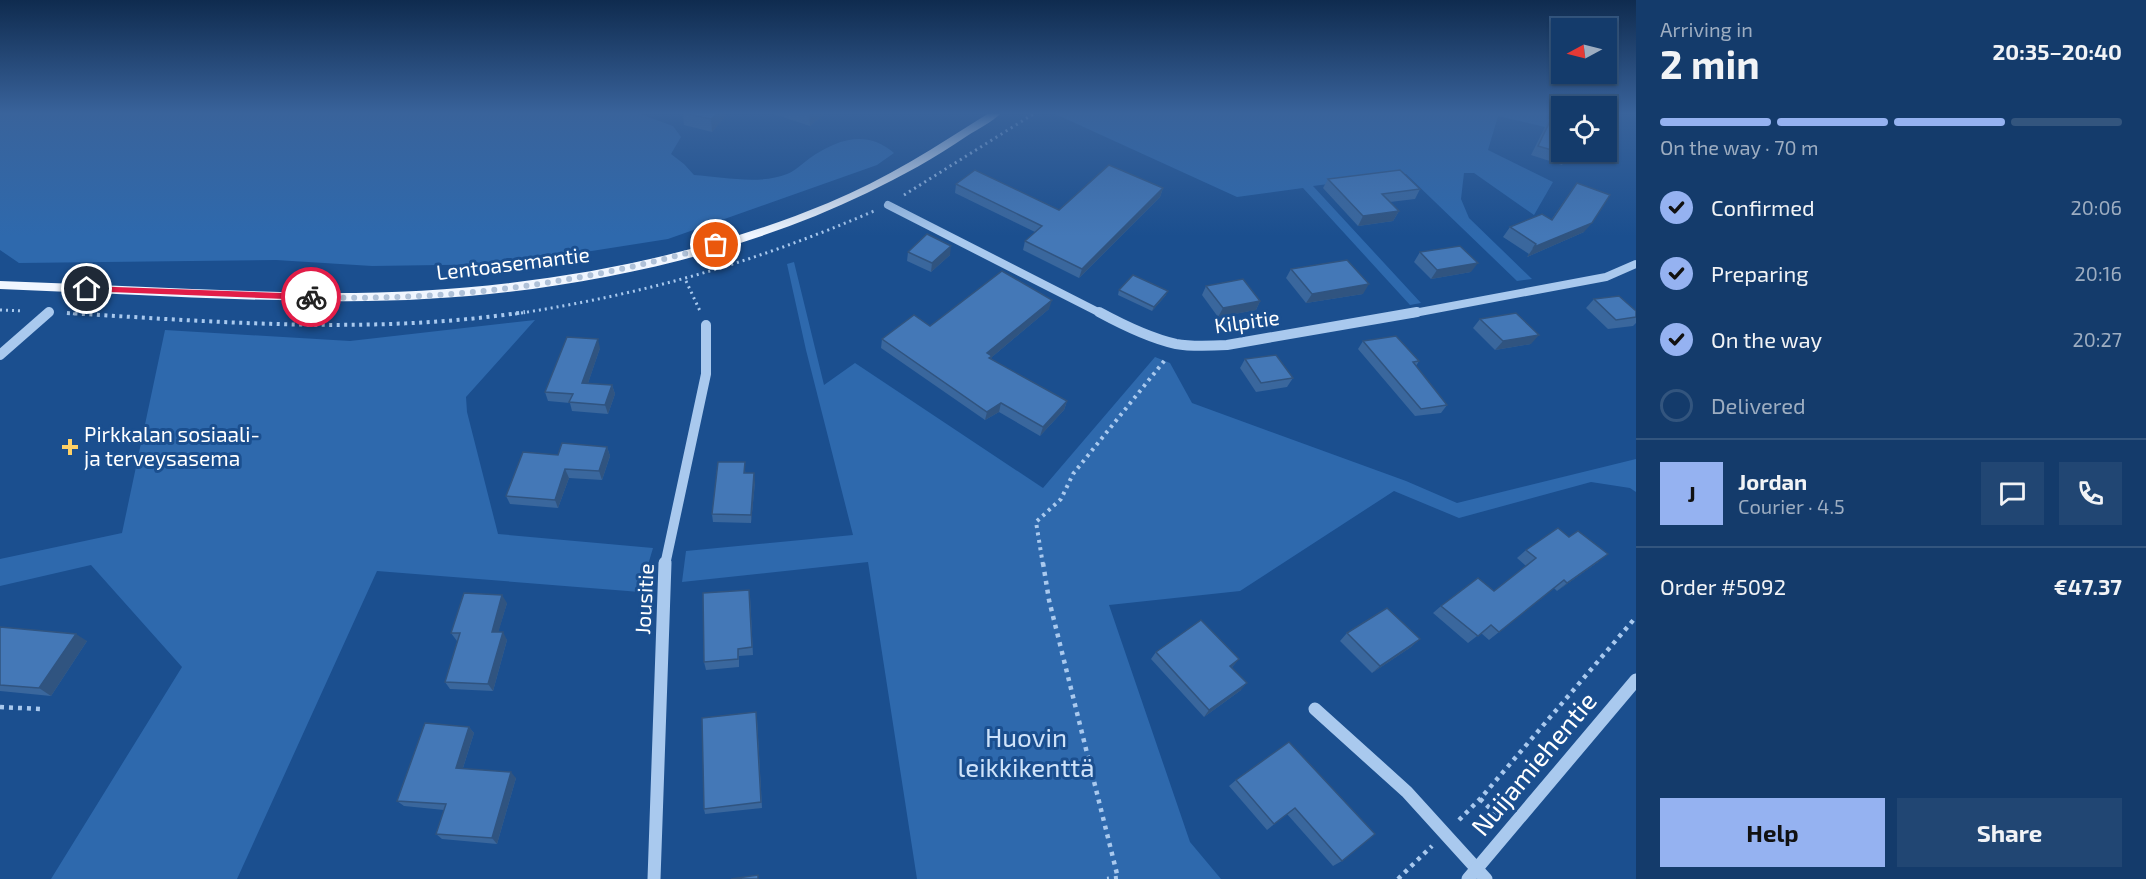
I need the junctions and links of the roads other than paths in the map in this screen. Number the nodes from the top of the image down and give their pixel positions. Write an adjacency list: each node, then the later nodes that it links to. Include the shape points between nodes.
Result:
1 (930, 154): 4 (main road, Lentoasemantie, via 900,173 806,215 682,255 519,287 326,297)
2 (888, 205): 3 (street, Kilpitie, via 1136,331 1176,344 1199,346 1251,342 1550,289 1606,277)
3 (1636, 264)
4 (0, 285)
5 (49, 312): 7 (street)
6 (706, 325): 11 (street, Jousitie, via 706,374 664,569)
7 (0, 356)
8 (1636, 680): 10 (street, Nuijamiehentie)
9 (1315, 709): 10 (street, via 1407,792 1446,833)
10 (1477, 876)
11 (654, 879)

